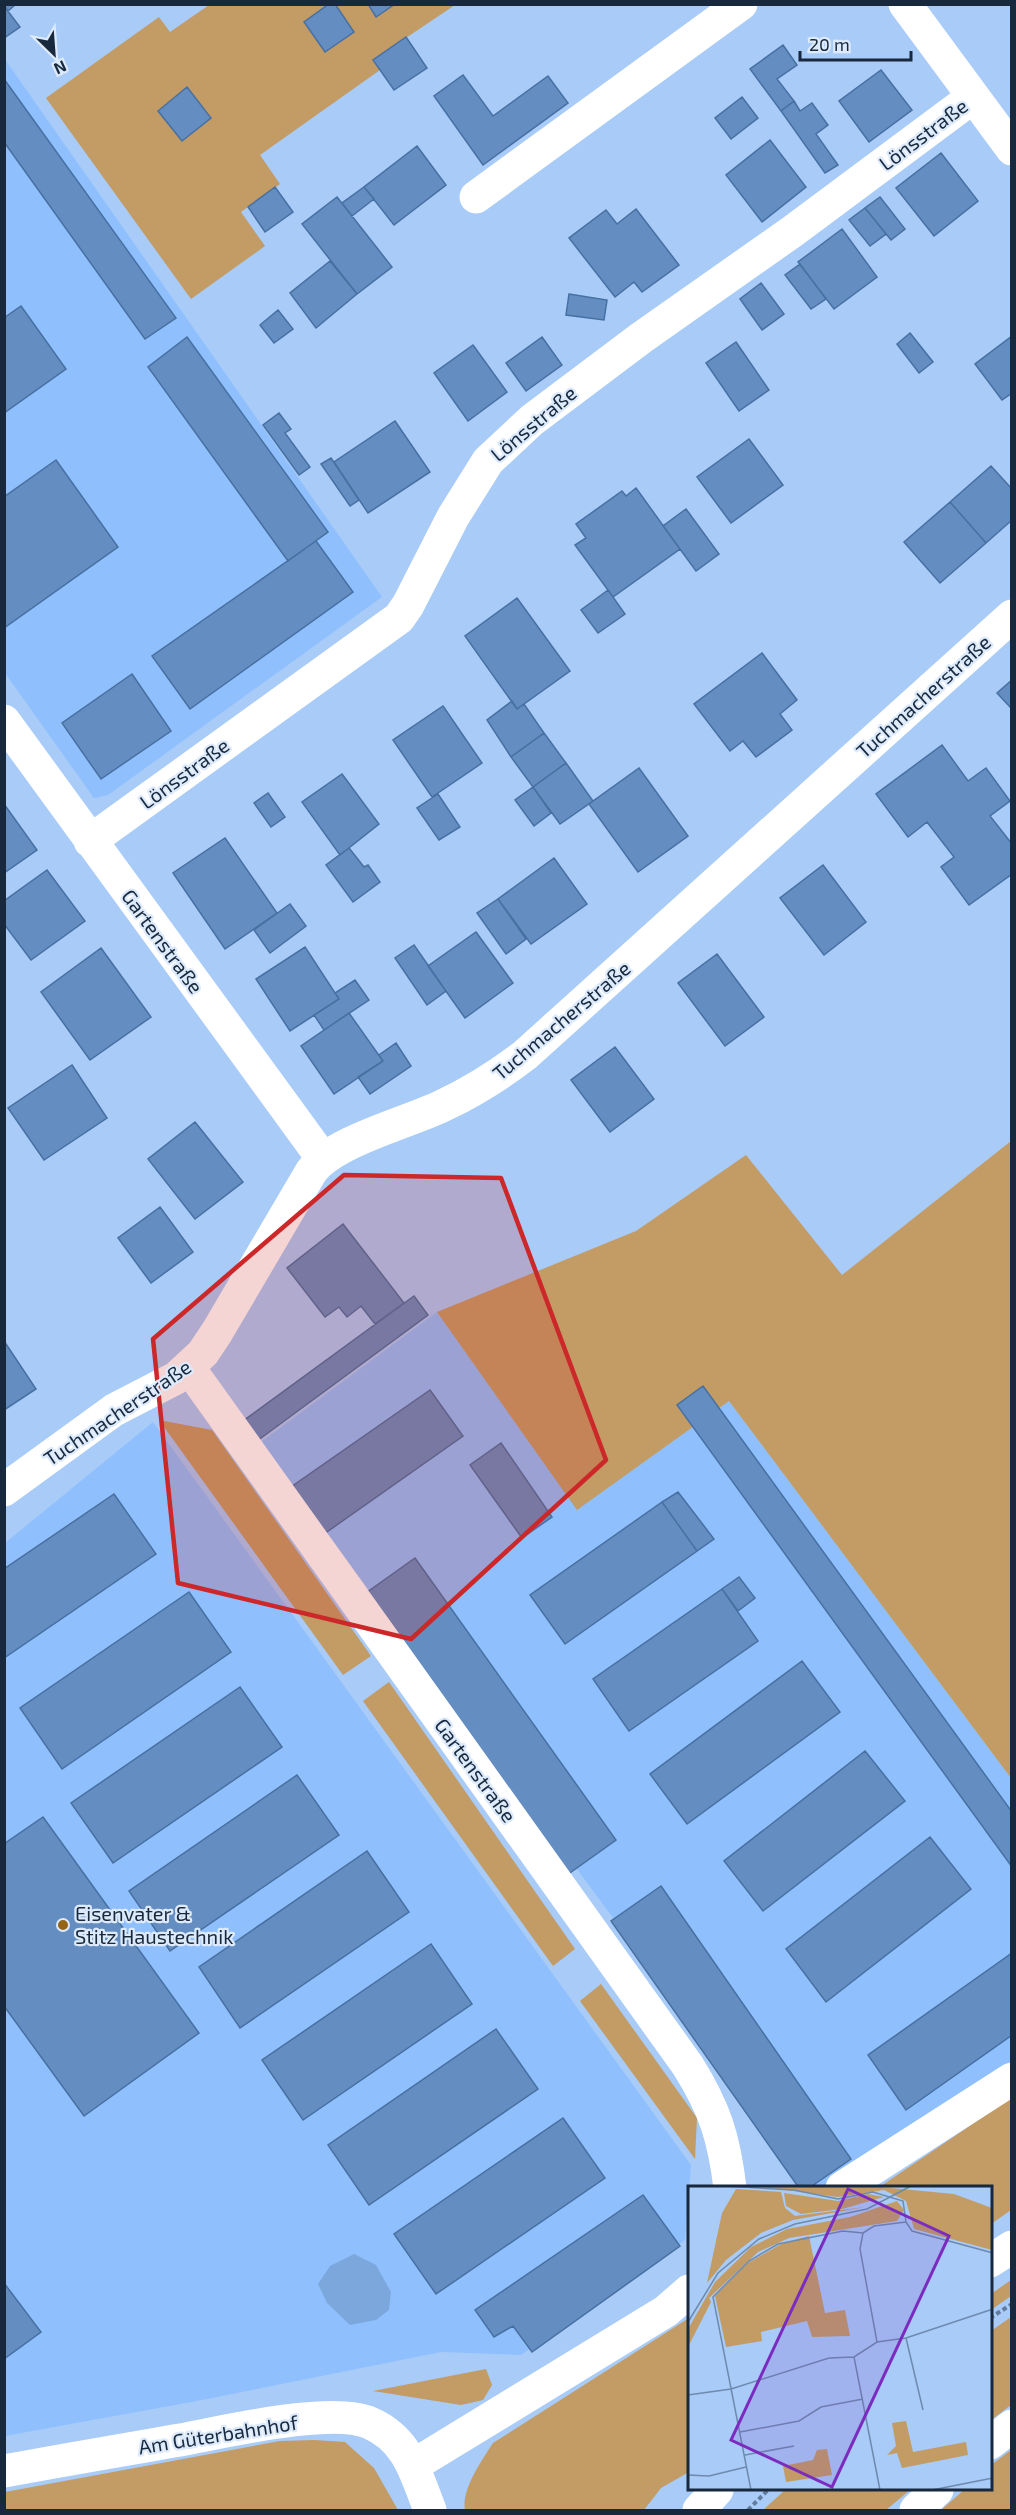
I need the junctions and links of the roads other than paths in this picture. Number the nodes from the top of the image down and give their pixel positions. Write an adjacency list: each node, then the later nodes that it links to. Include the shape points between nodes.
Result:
1 (741, 4): 5 (street)
2 (905, 4): 3 (street, Lönsstraße)
3 (973, 97): 4 (street, Lönsstraße); 8 (street, Lönsstraße, via 532,420 488,461 399,618)
4 (1011, 149)
5 (476, 197)
6 (1011, 616): 9 (street, Tuchmacherstraße, via 518,1061 442,1106)
7 (4, 722): 8 (street, Gartenstraße)
8 (90, 841): 9 (street, Gartenstraße)
9 (322, 1159): 10 (street, Tuchmacherstraße, via 217,1332)
10 (189, 1368): 11 (street, Tuchmacherstraße, via 114,1410); 13 (street, Gartenstraße, via 688,2066 708,2098 720,2128)
11 (4, 1490)
12 (1011, 2079): 14 (street)
13 (730, 2186)
14 (845, 2186)
15 (1011, 2247): 16 (street)
16 (992, 2260)
17 (688, 2292): 20 (street, via 666,2311)
18 (1011, 2426): 19 (street)
19 (992, 2441)
20 (414, 2464): 21 (street, Am Güterbahnhof, via 403,2447 371,2423 352,2417 331,2417 268,2424); 23 (street)
21 (4, 2471)
22 (936, 2491): 24 (street)
23 (430, 2511)
24 (916, 2511)

